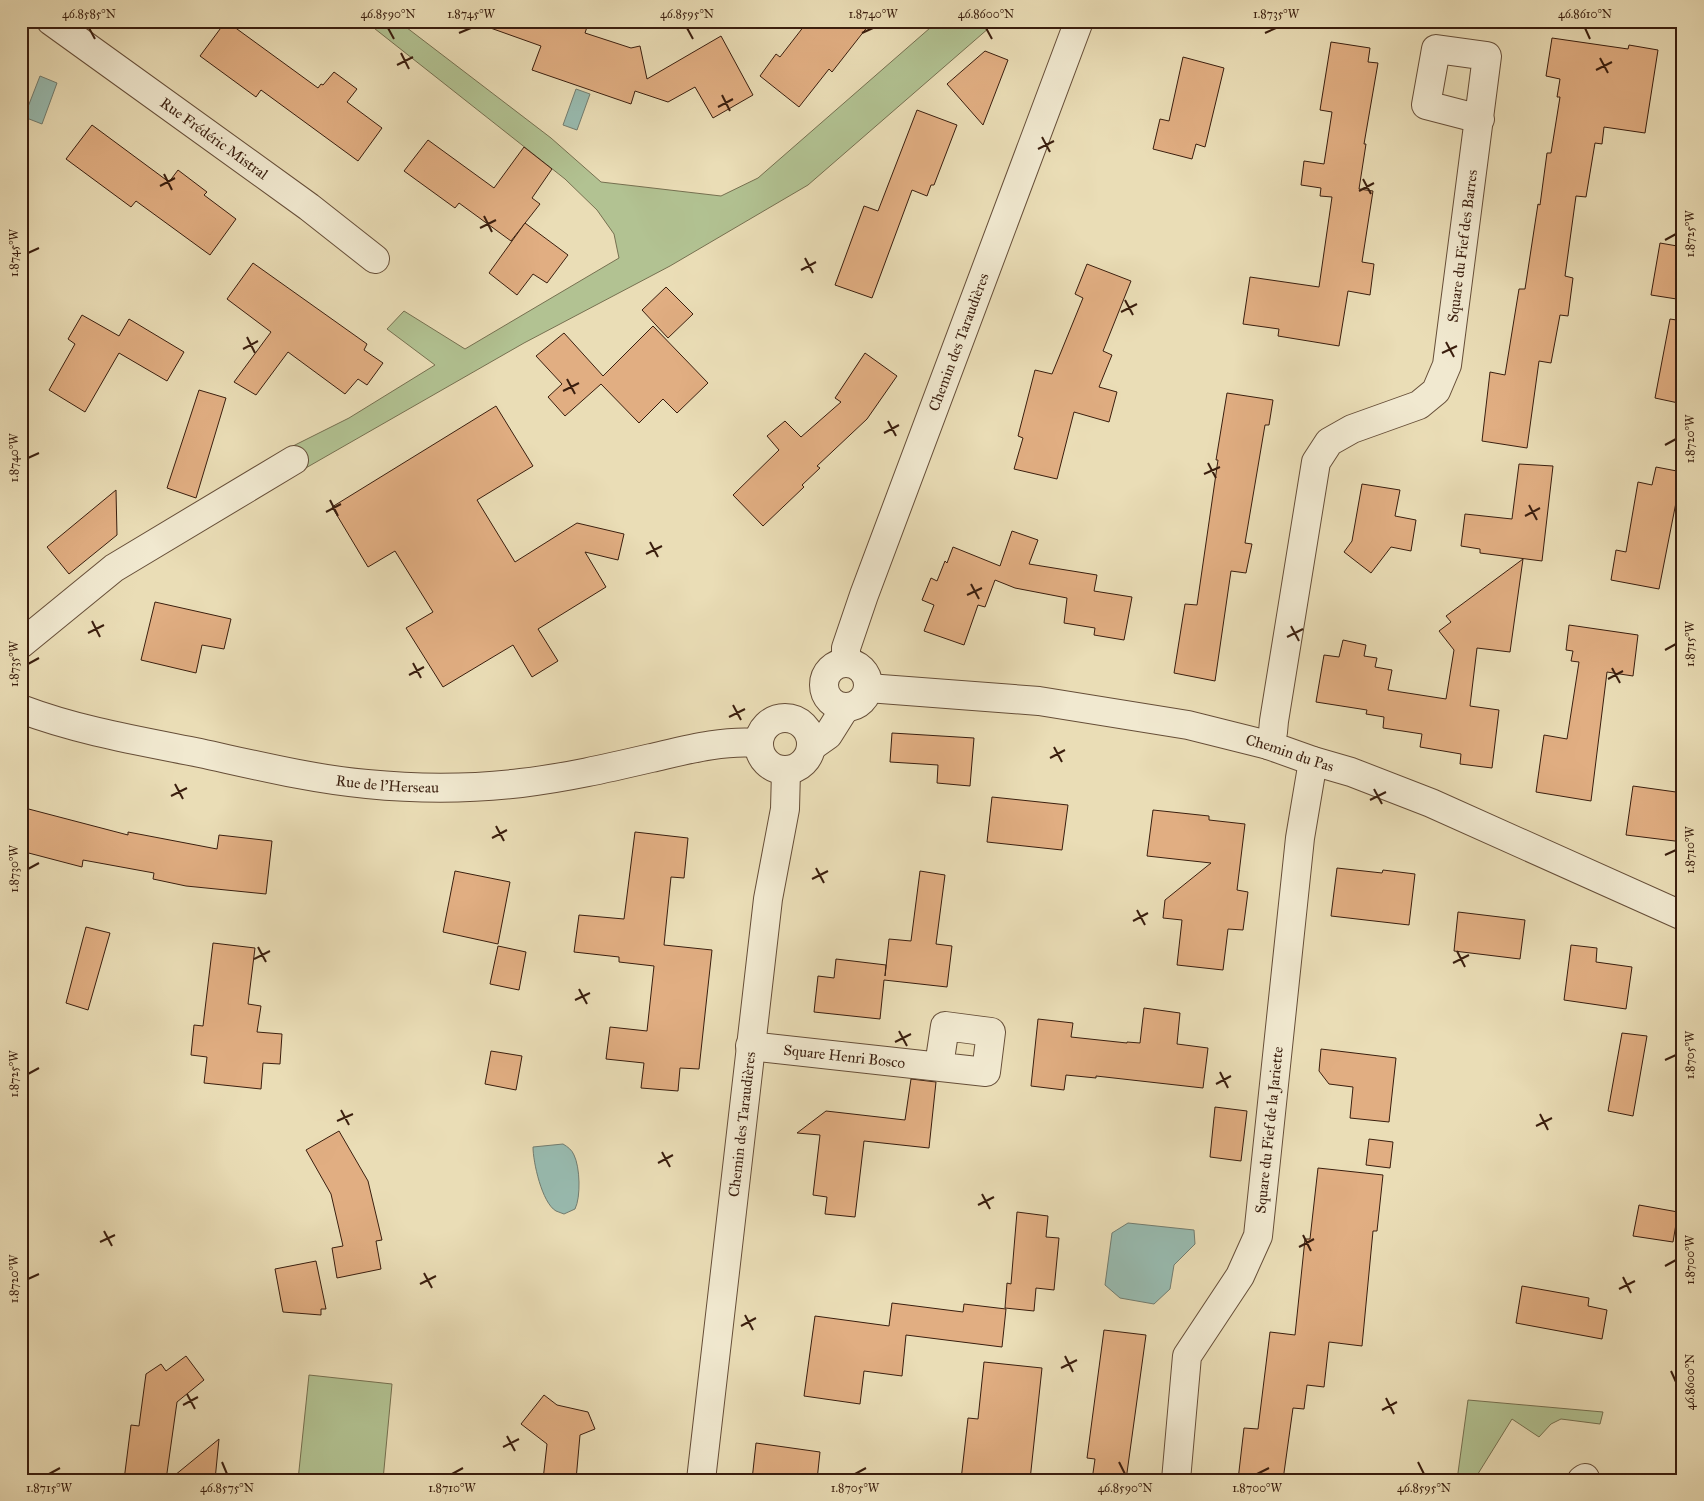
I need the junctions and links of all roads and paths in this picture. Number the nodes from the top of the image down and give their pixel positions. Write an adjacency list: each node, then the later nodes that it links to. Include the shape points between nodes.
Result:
1 (51, 21): 4 (street, Rue Frédéric Mistral, via 309,207)
2 (1079, 21): 7 (street, Chemin des Taraudières, via 864,595 846,648)
3 (1480, 119): 14 (street, Square du Fief des Barres, via 1447,365 1436,391 1419,405 1352,429 1329,442 1316,462 1274,732)
4 (375, 259)
5 (294, 460): 6 (street, via 114,568)
6 (21, 644)
7 (846, 663): 8 (street, via 860,668 868,680); 9 (street, via 828,671)
8 (868, 688): 10 (street, via 858,704); 14 (street, Chemin du Pas, via 1039,701 1188,725)
9 (824, 691): 10 (street, via 832,703); 12 (street)
10 (845, 708): 15 (street, via 828,735)
11 (21, 709): 13 (street, Rue de l'Herseau, via 103,733 310,776 409,787 519,784 571,776 710,744)
12 (793, 719): 13 (street, via 770,722); 15 (street, via 807,729)
13 (758, 743): 17 (street, via 763,760 778,770)
14 (1268, 745): 16 (street, Chemin du Pas)
15 (812, 747): 17 (street, via 806,761)
16 (1313, 761): 18 (street, Chemin du Pas, via 1431,803); 22 (street, Square du Fief de la Jariette, via 1300,838 1258,1236 1240,1276 1187,1356)
17 (786, 771): 19 (street, Chemin des Taraudières, via 785,810 768,899)
18 (1683, 916)
19 (750, 1046): 20 (street, Square Henri Bosco); 21 (street, Chemin des Taraudières)
20 (940, 1066)
21 (701, 1480)
22 (1176, 1480)

